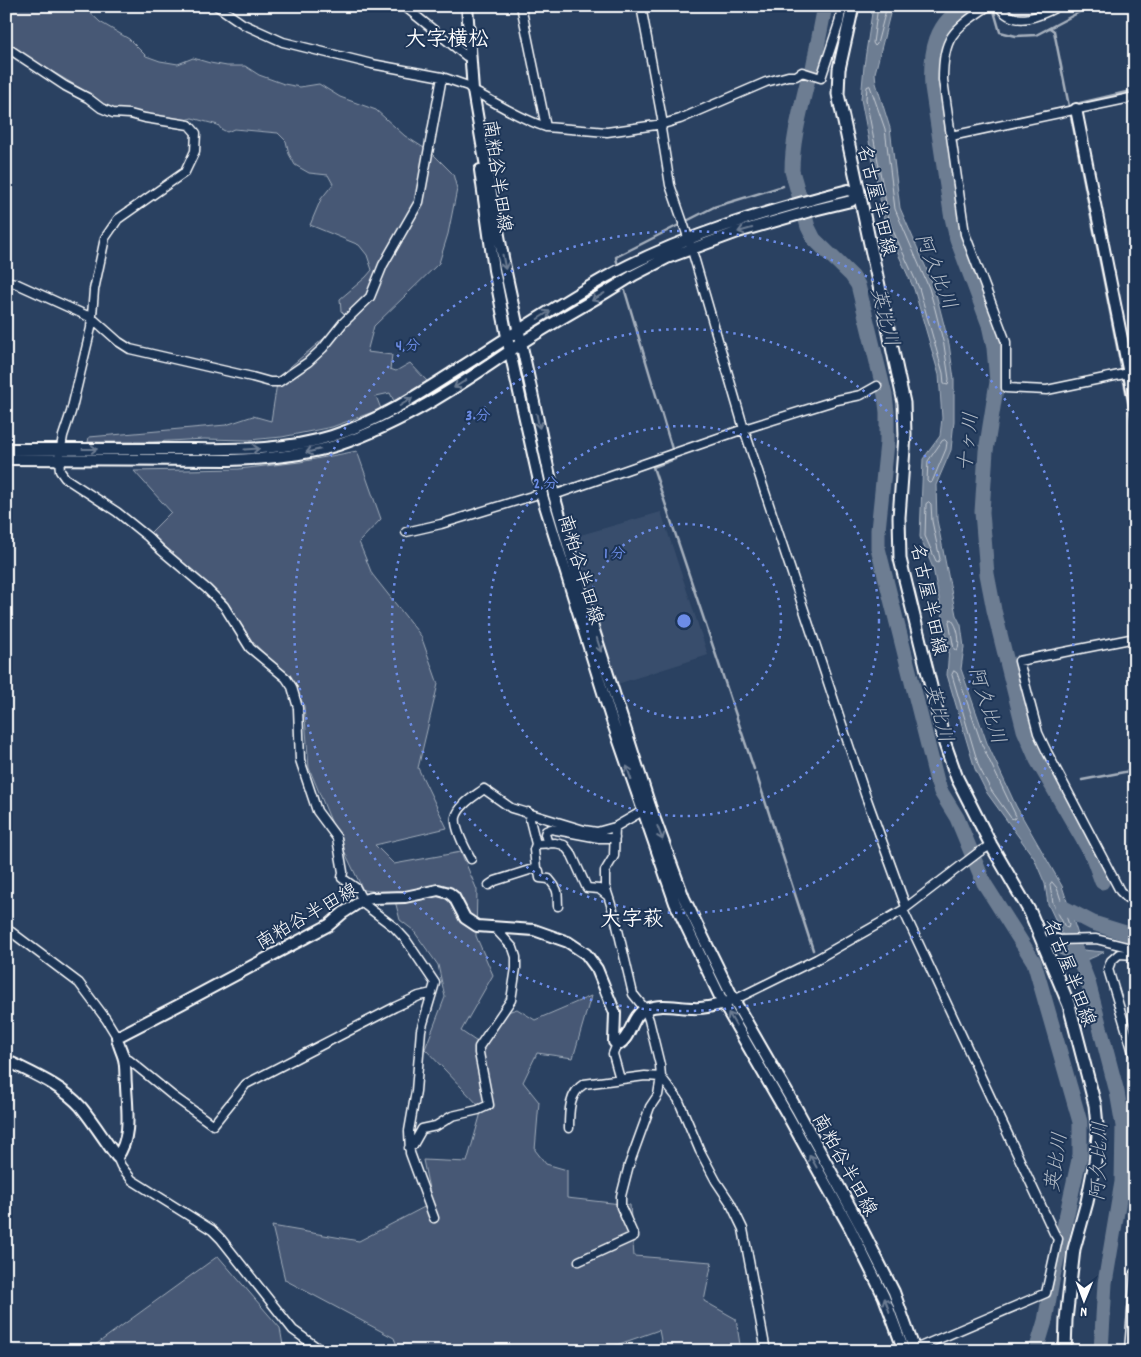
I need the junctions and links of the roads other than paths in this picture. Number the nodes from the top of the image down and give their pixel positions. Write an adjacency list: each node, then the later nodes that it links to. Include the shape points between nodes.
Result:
1 (217, 6): 14 (street, via 243,24 283,42)
2 (404, 6): 13 (street)
3 (463, 6): 13 (main road, 南粕谷半田線)
4 (467, 6): 15 (main road, 南粕谷半田線)
5 (521, 6): 19 (street)
6 (641, 6): 18 (street)
7 (842, 6): 18 (street, via 822,78 802,72 766,82)
8 (853, 6): 21 (main road, 名古屋半田線, via 839,70 838,94)
9 (988, 6): 20 (street, via 960,26 949,40 943,58)
10 (999, 6): 11 (street, via 1010,17 1021,20 1042,15)
11 (1059, 6)
12 (6, 47): 24 (street, via 101,108 113,113 189,125 196,133 197,145 185,172 118,219 105,238 94,290)
13 (466, 56): 15 (main road, 南粕谷半田線)
14 (442, 77): 15 (street); 24 (street, via 419,202 383,265 370,297 323,348 286,379 270,382 141,353 119,342)
15 (471, 88): 19 (street, via 520,117); 25 (main road, 南粕谷半田線, one-way to 25); 26 (main road, 南粕谷半田線, via 494,270)
16 (1135, 97): 17 (street)
17 (1076, 109): 20 (street); 29 (main road)
18 (663, 124): 19 (street, via 607,132); 22 (street, via 660,130 670,185)
19 (546, 127)
20 (951, 136): 29 (street, via 965,234 1006,342 1006,388 1047,390)
21 (859, 194): 22 (main road, one-way to 22, via 850,201); 22 (main road, via 848,190 743,219); 46 (main road, 名古屋半田線, via 904,403 898,534 903,574 945,744 957,778)
22 (690, 244): 25 (main road, one-way to 22, via 633,263); 27 (main road, one-way to 27); 32 (street)
23 (6, 282): 24 (street, via 15,283)
24 (92, 318): 34 (street)
25 (518, 332): 26 (main road); 27 (main road, 南粕谷半田線)
26 (507, 339): 28 (main road, 南粕谷半田線); 34 (main road, one-way to 26, via 251,449 329,437 399,407)
27 (521, 344): 28 (main road); 37 (main road, 南粕谷半田線, one-way to 37)
28 (510, 352): 34 (main road, one-way to 34, via 418,409 370,433 301,454 230,460); 36 (main road, 南粕谷半田線)
29 (1129, 374): 31 (main road)
30 (877, 386): 32 (street, via 861,395)
31 (1135, 404)
32 (744, 429): 37 (street); 54 (street)
33 (6, 449): 34 (main road)
34 (60, 454): 35 (main road); 51 (street, via 60,471 65,478 117,512 207,589 224,606 250,648 286,678 298,708 300,760 317,811 336,838 342,878 356,888)
35 (6, 459)
36 (542, 493): 38 (street); 40 (main road, 南粕谷半田線, one-way to 36, via 590,654)
37 (554, 495): 40 (main road, 南粕谷半田線, one-way to 40)
38 (406, 532)
39 (1135, 638): 52 (street, via 1019,660 1046,752 1120,891)
40 (646, 809): 42 (street); 62 (main road, 南粕谷半田線, one-way to 62, via 684,898); 63 (main road, 南粕谷半田線, via 674,902)
41 (528, 812): 42 (street, via 592,831); 44 (street); 47 (street, via 506,806 484,789 467,802 456,820)
42 (615, 827): 43 (street)
43 (615, 838): 45 (street, via 551,829 544,834); 50 (street, via 614,856 604,878)
44 (536, 844): 45 (street); 48 (street)
45 (548, 844): 50 (street, via 564,845 586,886)
46 (991, 845): 54 (street); 58 (main road, 名古屋半田線, via 1030,912)
47 (471, 859)
48 (536, 868): 49 (street); 53 (street, via 540,878 550,879 554,885 559,894)
49 (489, 885)
50 (608, 896): 64 (street, via 633,994)
51 (363, 900): 55 (main road, 南粕谷半田線, via 445,891 454,897 470,923); 61 (street, via 394,927 418,955 435,983); 65 (main road, 南粕谷半田線, via 329,925)
52 (1135, 900)
53 (558, 906)
54 (904, 909): 62 (street, via 817,959); 78 (street, via 1058,1239 1046,1293)
55 (494, 927): 66 (main road, 南粕谷半田線, via 548,934 586,954 615,1013 614,1042); 73 (street, via 513,948 516,968 511,1000 479,1047 489,1105 422,1129)
56 (6, 928): 65 (street, via 79,983)
57 (1057, 940): 58 (main road); 59 (street, via 1096,939)
58 (1043, 942): 82 (main road, 名古屋半田線, via 1069,1005 1095,1105 1098,1136 1092,1178 1074,1249)
59 (1135, 949)
60 (1135, 955): 67 (street, via 1119,954 1108,968)
61 (432, 993): 69 (street, via 395,1007 246,1084 214,1126 129,1060); 73 (street, via 421,1030)
62 (734, 1000): 63 (main road); 78 (main road, 南粕谷半田線, via 859,1223 894,1292)
63 (723, 1003): 64 (main road, via 695,1009 668,1005); 81 (main road, 南粕谷半田線, one-way to 63, via 884,1297 850,1228)
64 (645, 1009): 66 (main road, via 634,1020 625,1041); 70 (street)
65 (117, 1037): 69 (main road)
66 (617, 1044): 71 (street, via 613,1054)
67 (1135, 1058)
68 (6, 1060): 74 (main road, via 47,1081 81,1106)
69 (124, 1060): 74 (main road, via 127,1127 122,1150)
70 (661, 1077): 71 (street); 76 (street, via 658,1095 650,1107 621,1196 621,1206 634,1236); 80 (street, via 678,1100 700,1151 743,1229)
71 (620, 1079): 72 (street, via 584,1084 578,1088 570,1106)
72 (569, 1128)
73 (409, 1148): 75 (street)
74 (117, 1157): 79 (street, via 132,1180 212,1230 293,1330)
75 (434, 1218)
76 (579, 1261)
77 (1135, 1273): 83 (street)
78 (915, 1350)
79 (322, 1351)
80 (766, 1351)
81 (904, 1351)
82 (1065, 1351)
83 (1129, 1351)

